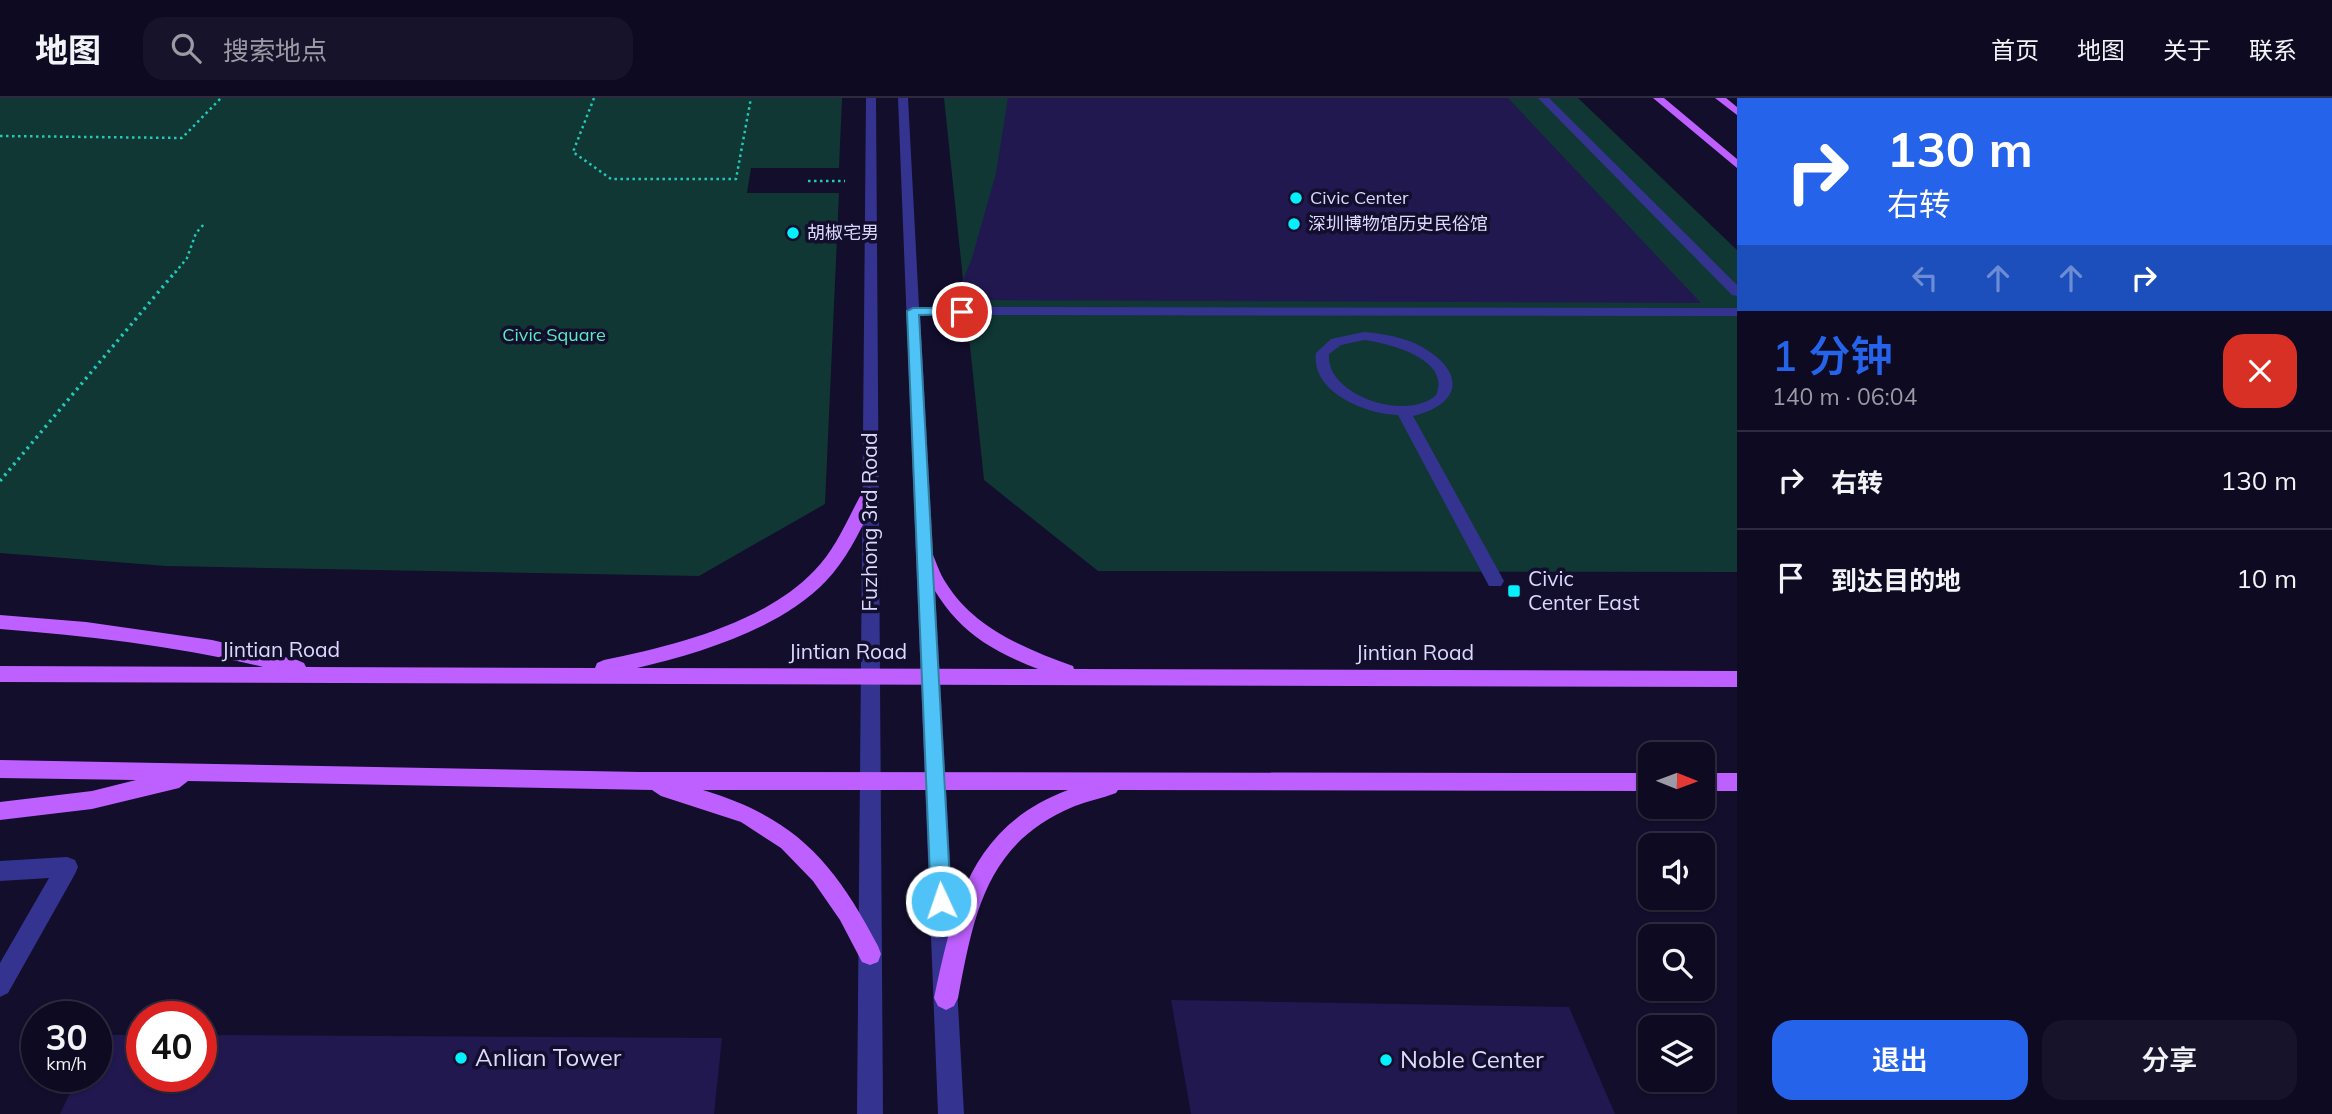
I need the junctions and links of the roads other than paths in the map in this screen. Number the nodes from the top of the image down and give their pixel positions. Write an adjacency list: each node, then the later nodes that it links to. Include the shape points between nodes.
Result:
1 (871, 98): 14 (street, Fuzhong 3rd Road)
2 (903, 98): 9 (street)
3 (1543, 98): 8 (street)
4 (1658, 98): 7 (main road)
5 (1720, 98): 6 (main road)
6 (1737, 112)
7 (1737, 164)
8 (1737, 292)
9 (913, 311): 10 (street); 15 (street)
10 (1349, 312): 11 (street); 12 (street)
11 (1737, 312)
12 (1364, 336): 13 (street, via 1333,343 1324,351 1323,372 1332,384 1364,404); 13 (street, via 1385,338 1424,354 1446,379 1447,392 1439,402)
13 (1404, 412): 16 (street)
14 (870, 493): 20 (main road, via 849,538 818,578 778,607 724,637); 21 (street, Fuzhong 3rd Road)
15 (924, 553): 22 (street); 23 (main road, via 940,588 960,613 992,639 1034,662)
16 (1495, 582)
17 (0, 622): 19 (main road, via 212,647)
18 (0, 674): 19 (main road, Jintian Road)
19 (324, 675): 20 (main road, Jintian Road)
20 (569, 676): 21 (main road, Jintian Road)
21 (870, 676): 22 (main road, Jintian Road); 28 (street, Fuzhong 3rd Road)
22 (930, 677): 23 (main road, Jintian Road); 30 (street)
23 (1090, 677): 24 (main road, Jintian Road)
24 (1737, 678)
25 (0, 769): 26 (main road)
26 (203, 774): 27 (main road); 34 (main road, via 92,800)
27 (640, 781): 28 (main road); 36 (main road, via 745,814 787,840 834,890)
28 (870, 781): 30 (main road); 36 (street, Fuzhong 3rd Road)
29 (1129, 781): 30 (main road); 31 (main road); 38 (main road, via 1063,802 1017,827 982,866 960,925)
30 (935, 782): 38 (street)
31 (1638, 782)
32 (1715, 782): 33 (main road)
33 (1737, 782)
34 (0, 811)
35 (0, 871): 37 (street, via 67,867)
36 (870, 954): 39 (street, Fuzhong 3rd Road)
37 (0, 985)
38 (946, 998): 40 (street)
39 (870, 1114)
40 (951, 1114)

